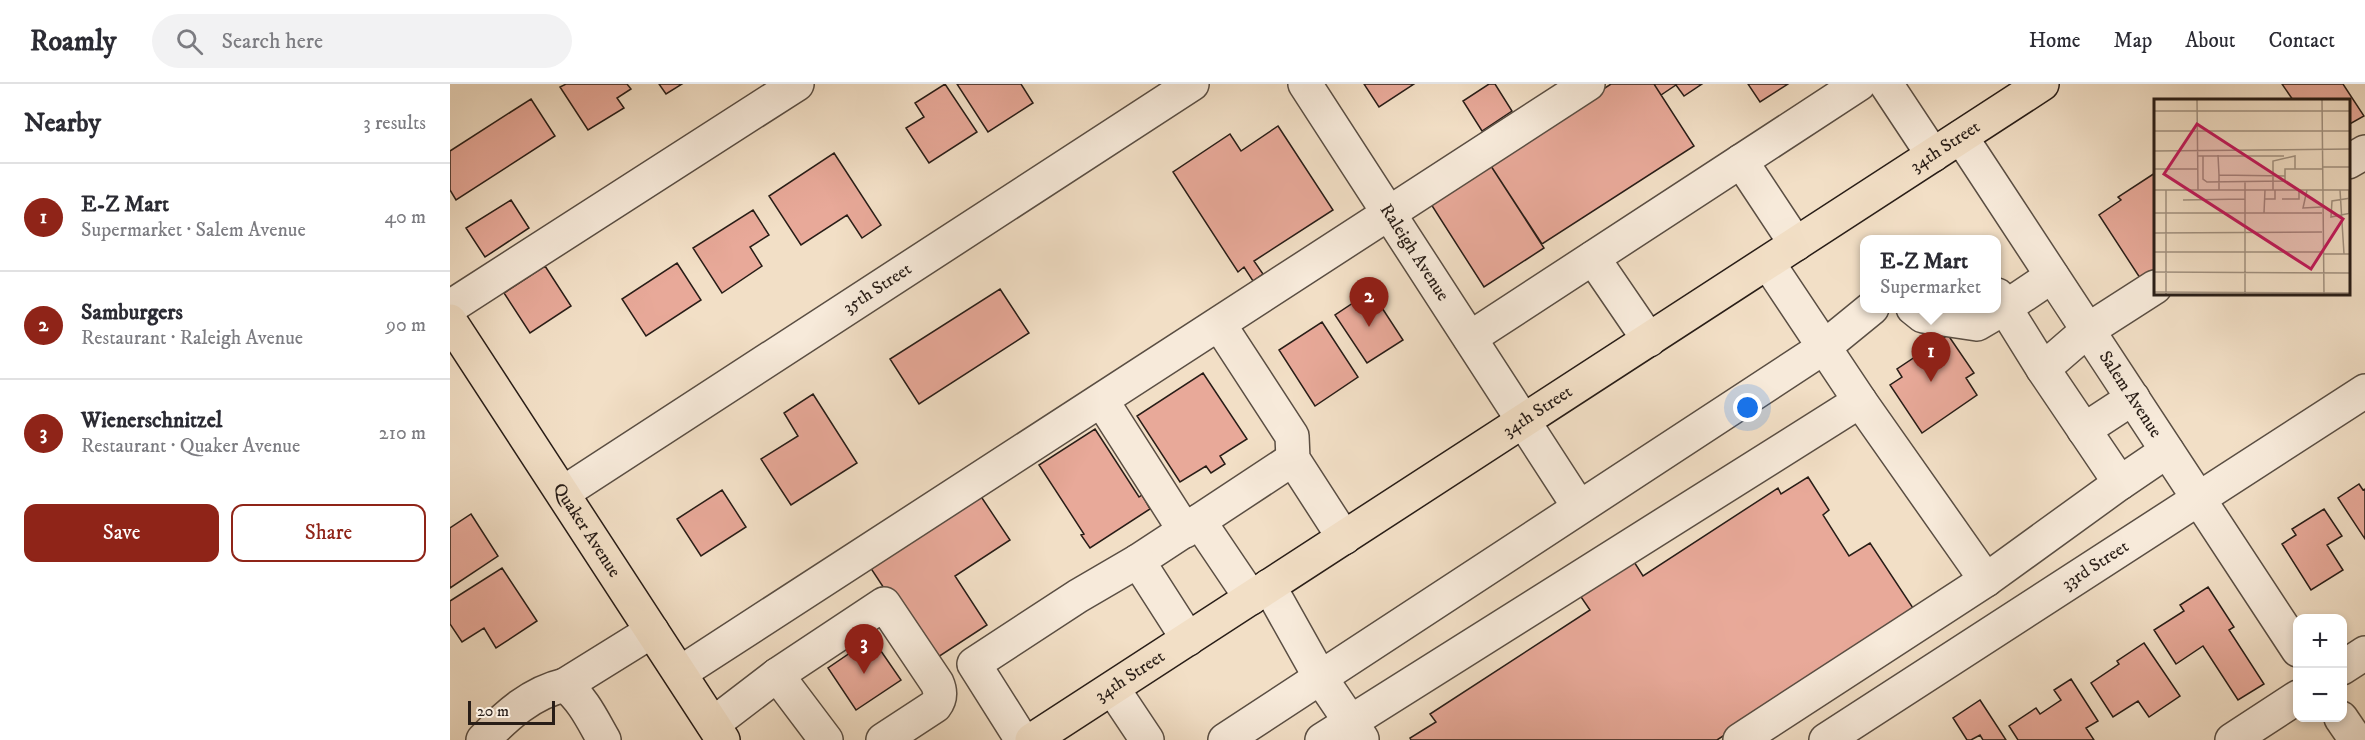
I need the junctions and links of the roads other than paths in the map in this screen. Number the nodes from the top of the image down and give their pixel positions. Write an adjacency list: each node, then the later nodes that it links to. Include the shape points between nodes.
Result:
1 (797, 84): 20 (street)
2 (1192, 84): 40 (street, 35th Street)
3 (1305, 84): 13 (street, Raleigh Avenue)
4 (1588, 84): 13 (street)
5 (1859, 84): 11 (street)
6 (1886, 84): 10 (street)
7 (2027, 88): 8 (main road, 34th Street)
8 (1961, 137): 10 (main road, 34th Street); 17 (street, Salem Avenue)
9 (2365, 152): 12 (street)
10 (1933, 155): 14 (main road, 34th Street)
11 (1741, 161): 14 (street); 15 (street)
12 (2350, 161)
13 (1389, 213): 25 (street); 27 (street, Raleigh Avenue)
14 (1796, 244): 16 (main road, 34th Street)
15 (1593, 258): 27 (street); 28 (street)
16 (1767, 263): 28 (main road, 34th Street); 29 (street)
17 (2052, 276): 19 (street); 26 (street, Salem Avenue)
18 (2154, 288): 26 (street)
19 (2001, 301): 30 (street)
20 (450, 306)
21 (1867, 313): 29 (street)
22 (1919, 313): 23 (street, via 1977,324)
23 (1988, 313)
24 (450, 321): 40 (main road, Quaker Avenue)
25 (1219, 324): 33 (street); 38 (street, via 1292,436)
26 (2088, 330): 30 (street); 32 (street, Salem Avenue)
27 (1470, 338): 35 (street, Raleigh Avenue)
28 (1648, 340): 35 (main road, 34th Street)
29 (1823, 348): 34 (street); 42 (street)
30 (2043, 369): 36 (street)
31 (2365, 391): 41 (street, 33rd Street)
32 (2133, 399): 36 (street); 37 (street, Salem Avenue)
33 (1102, 401): 43 (street); 54 (street)
34 (1860, 401): 46 (street); 61 (street)
35 (1524, 422): 42 (street, Raleigh Avenue); 44 (main road, 34th Street)
36 (2084, 430): 39 (street)
37 (2167, 451): 39 (street); 41 (street, Salem Avenue)
38 (1293, 459): 43 (street); 44 (street)
39 (2120, 483): 46 (street)
40 (563, 493): 48 (main road, Quaker Avenue)
41 (2199, 499): 50 (street, Salem Avenue); 73 (street, 33rd Street)
42 (1579, 507): 55 (street)
43 (1192, 526): 45 (street); 47 (street)
44 (1344, 538): 47 (main road, 34th Street)
45 (1138, 561): 49 (street); 67 (street, via 974,664)
46 (1986, 580): 72 (street)
47 (1260, 592): 49 (main road, 34th Street); 55 (street)
48 (652, 631): 54 (main road, Quaker Avenue); 56 (street)
49 (1188, 639): 57 (main road, 34th Street)
50 (2293, 642)
51 (2365, 653): 52 (street)
52 (2347, 665)
53 (789, 667): 60 (street, via 820,662 881,624 888,626 939,688 940,699); 62 (street); 65 (street)
54 (680, 673): 62 (main road, Quaker Avenue)
55 (1320, 677): 61 (street); 70 (street)
56 (565, 685): 63 (street, via 526,701); 64 (street, via 578,698)
57 (1113, 689): 68 (main road, 34th Street); 69 (street)
58 (2293, 700): 74 (street)
59 (2344, 722): 75 (street)
60 (920, 731): 66 (street)
61 (1356, 731): 71 (street)
62 (718, 732)
63 (483, 740)
64 (604, 740)
65 (826, 740)
66 (883, 740)
67 (1022, 740)
68 (1032, 740)
69 (1147, 740)
70 (1225, 740)
71 (1322, 740)
72 (1740, 740)
73 (1826, 740)
74 (2232, 740)
75 (2356, 740)

